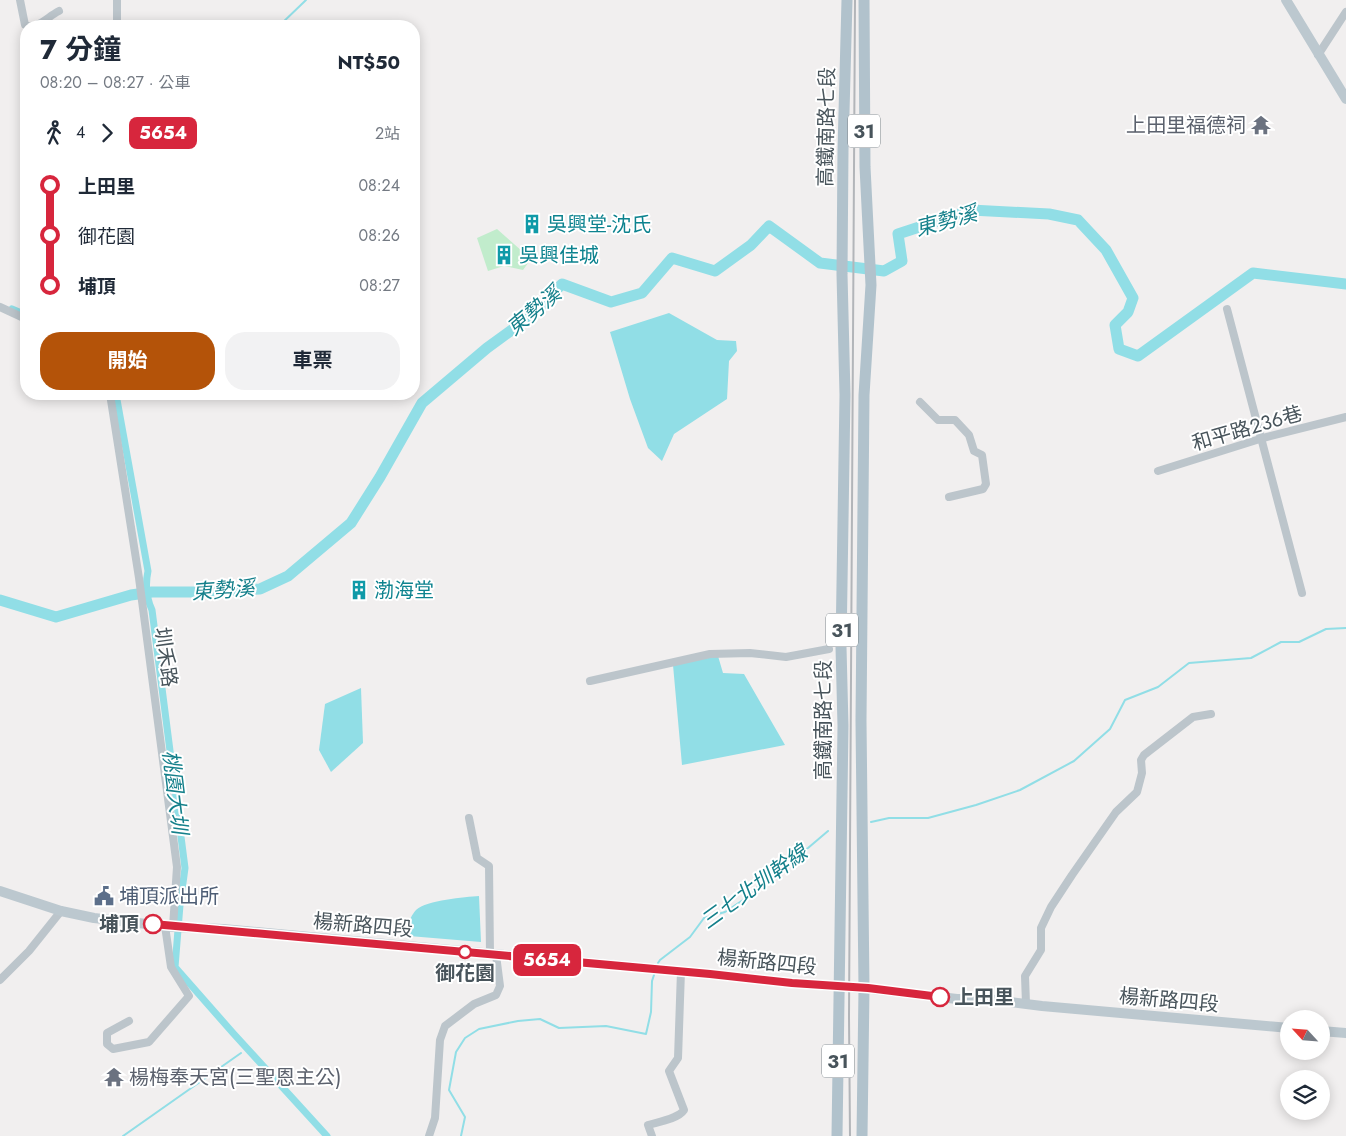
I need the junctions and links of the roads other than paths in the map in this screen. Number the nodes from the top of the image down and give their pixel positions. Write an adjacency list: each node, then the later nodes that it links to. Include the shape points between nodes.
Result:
1 (20, 0): 8 (street)
2 (117, 0): 10 (street)
3 (847, 0): 33 (main road, 高鐵南路七段 / 31, via 842,274 838,321 845,395)
4 (864, 0): 34 (main road, 高鐵南路七段 / 31, via 865,167 870,261 861,721)
5 (1286, 0): 11 (main road)
6 (59, 11): 9 (street)
7 (1346, 12): 11 (street)
8 (24, 20)
9 (45, 20)
10 (117, 20)
11 (1318, 55): 12 (main road)
12 (1346, 99)
13 (0, 307): 15 (street)
14 (1227, 309): 19 (street)
15 (20, 316)
16 (111, 400): 29 (street, 圳禾路, via 140,583 177,867)
17 (920, 402): 21 (street, via 938,420 955,420 969,435 974,451 982,455 986,484 983,489)
18 (1346, 417): 19 (street, 和平路236巷)
19 (1263, 438): 20 (street, 和平路236巷); 22 (street)
20 (1158, 471)
21 (948, 497)
22 (1302, 593)
23 (829, 649): 24 (street, via 786,657 750,653 710,654)
24 (590, 681)
25 (1210, 714): 35 (street, via 1193,717 1144,755 1137,792 1116,812 1051,907 1041,928 1041,950 1025,976)
26 (468, 818): 30 (street, via 477,858 489,866)
27 (0, 891): 28 (main road, 楊新路四段)
28 (61, 911): 29 (main road, 楊新路四段); 32 (street, via 29,951)
29 (173, 927): 30 (main road, 楊新路四段); 36 (street, 圳禾路, via 171,967 188,996 149,1042 113,1049 107,1044 107,1033)
30 (493, 955): 31 (main road, 楊新路四段); 40 (street, via 500,986 496,995 474,1004 445,1026 440,1040 436,1118)
31 (682, 971): 33 (main road, 楊新路四段); 41 (street, via 678,1058 669,1071 684,1110 677,1116 648,1125)
32 (0, 980)
33 (838, 986): 34 (main road, 楊新路四段); 42 (main road, 高鐵南路七段 / 31)
34 (864, 988): 35 (main road, 楊新路四段); 43 (main road, 高鐵南路七段 / 31)
35 (1026, 1004): 37 (main road, 楊新路四段)
36 (129, 1021)
37 (1280, 1027)
38 (1330, 1032): 39 (main road)
39 (1346, 1033)
40 (429, 1136)
41 (652, 1136)
42 (837, 1136)
43 (862, 1136)

